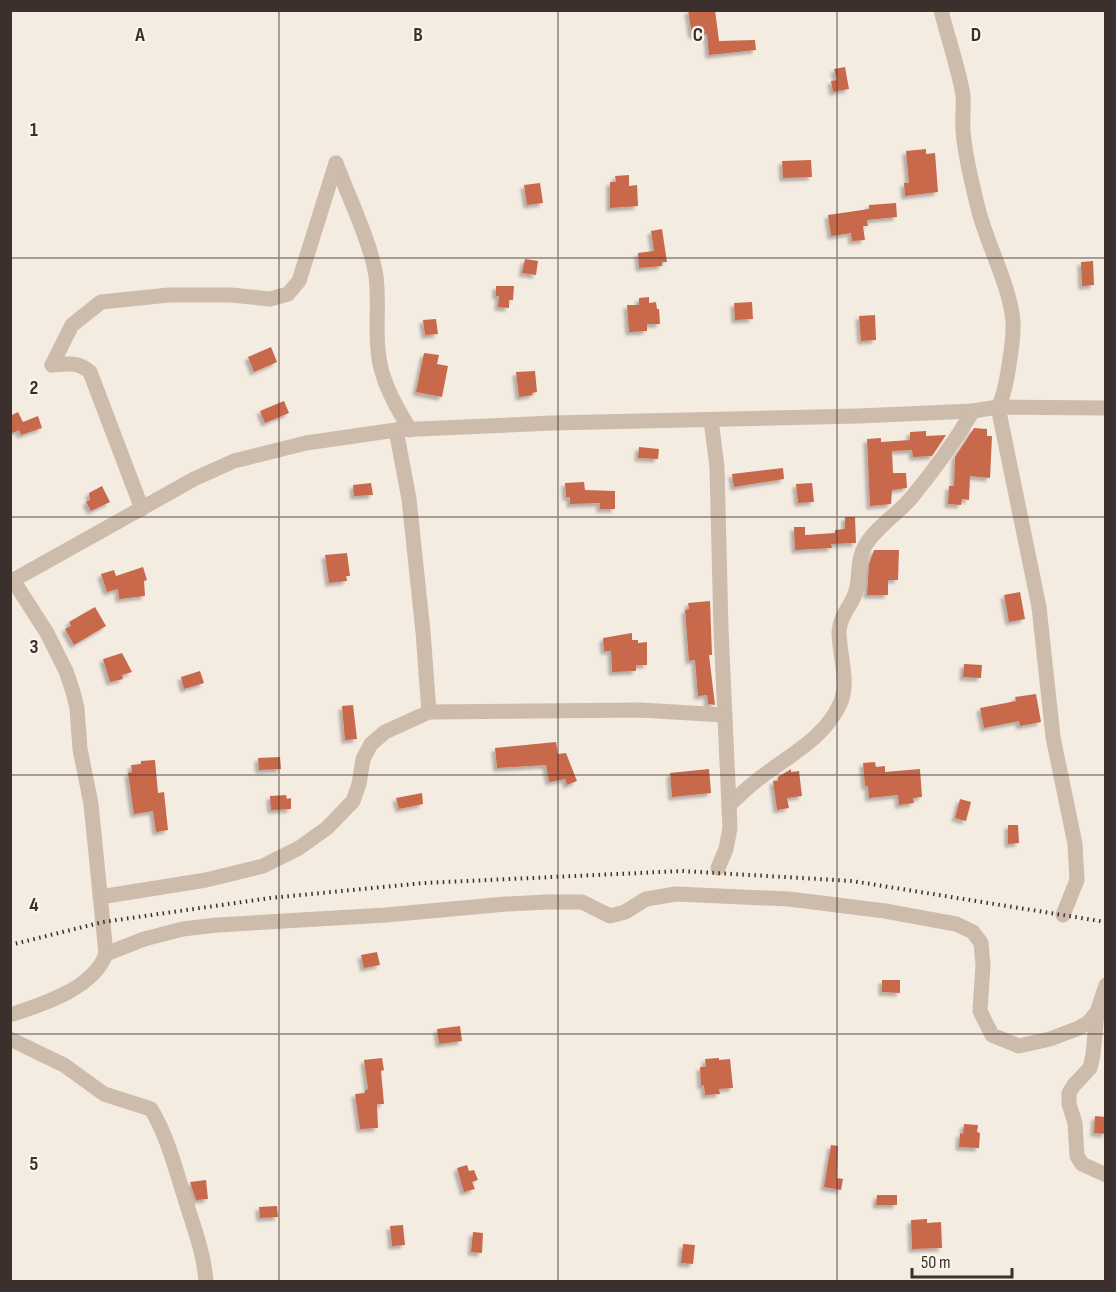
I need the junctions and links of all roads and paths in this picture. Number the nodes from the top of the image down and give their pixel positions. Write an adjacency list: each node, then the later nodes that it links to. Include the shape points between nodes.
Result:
1 (941, 10): 2 (street, via 963,98 963,132 972,182 1013,322)
2 (998, 407): 3 (street); 4 (street); 14 (street, via 1039,607 1053,736 1075,844 1077,880)
3 (1106, 408)
4 (973, 411): 5 (street); 11 (street, via 950,450 863,548 854,599 840,620 841,703 804,747)
5 (711, 420): 6 (street); 10 (street, via 717,467)
6 (403, 430): 7 (street, via 296,445 234,460); 7 (street, via 381,371 375,274 336,163 299,281 288,294 270,299 169,295 101,302 72,325 52,365 72,363 90,372); 9 (street)
7 (142, 509): 8 (street)
8 (12, 581): 13 (street, via 47,633 73,692 91,804)
9 (429, 712): 10 (street, via 640,710); 13 (street, via 385,732 371,744 363,759 353,801 327,828 299,848 251,869)
10 (725, 715): 11 (street)
11 (729, 805): 12 (street, via 730,828)
12 (718, 868)
13 (100, 897): 15 (street)
14 (1064, 915)
15 (106, 954): 17 (street, via 144,939 217,925 506,903 582,902 610,915 667,895 712,894 849,905 956,924 973,932 981,943 982,954 980,1011 992,1035 1019,1046 1079,1028); 18 (street, via 84,983)
16 (1106, 985): 17 (street)
17 (1097, 1012): 20 (street, via 1089,1068 1069,1093 1077,1156 1082,1164)
18 (10, 1015)
19 (10, 1039): 21 (street, via 64,1065 104,1094 151,1109 170,1148 200,1243)
20 (1106, 1175)
21 (206, 1281)

